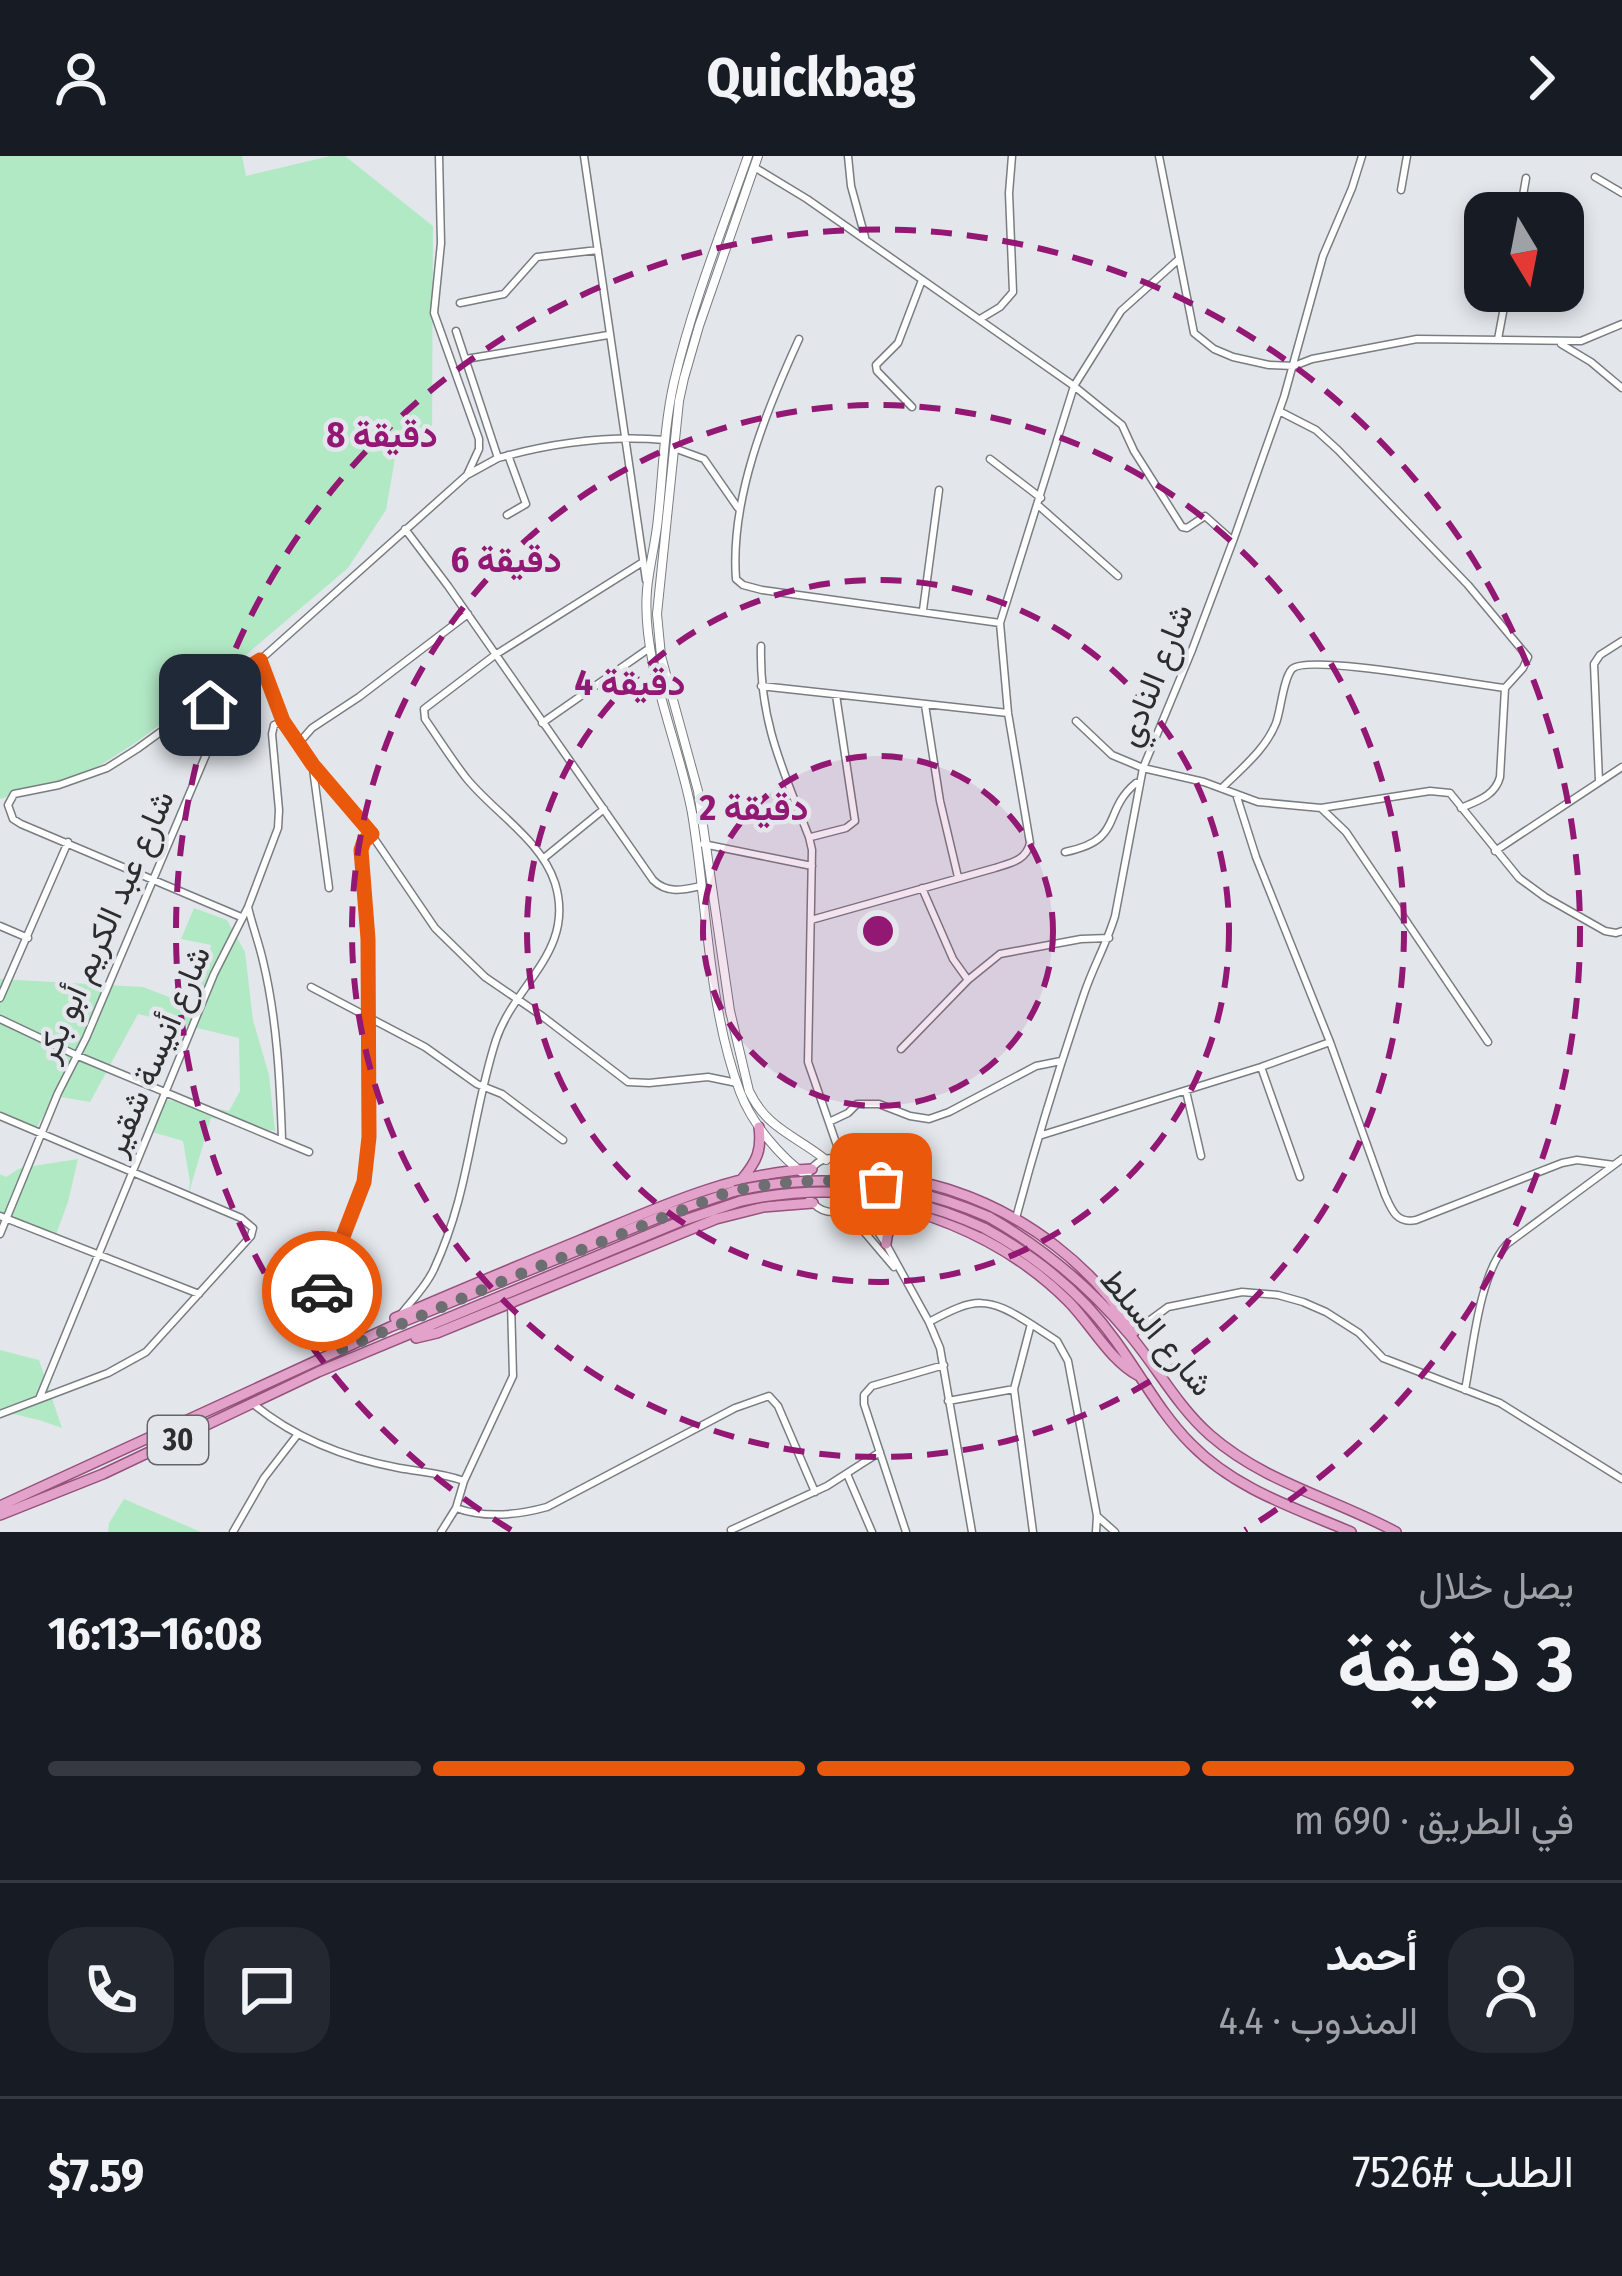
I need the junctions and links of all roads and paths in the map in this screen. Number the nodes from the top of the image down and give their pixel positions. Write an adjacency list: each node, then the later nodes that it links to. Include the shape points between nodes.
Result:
1 (440, 156): 35 (street, via 434,313)
2 (584, 156): 16 (street)
3 (758, 156): 9 (street)
4 (848, 156): 15 (street)
5 (1012, 156): 21 (street, via 1013,292)
6 (1159, 156): 17 (street)
7 (1362, 156): 29 (street, شارع النادي, via 1323,256)
8 (1407, 156): 12 (street)
9 (750, 162): 15 (street); 37 (street, via 683,350); 38 (street, via 684,378)
10 (1595, 177): 14 (street)
11 (1526, 178): 13 (street)
12 (1401, 190)
13 (1524, 192)
14 (1622, 193)
15 (866, 241): 18 (street)
16 (598, 250): 19 (street, via 537,257 504,295); 24 (street)
17 (1179, 260): 29 (street, via 1199,339 1233,357); 30 (street, via 1120,311)
18 (922, 280): 21 (street); 32 (street, via 898,343 876,365)
19 (460, 303)
20 (1503, 312): 26 (street)
21 (980, 320): 30 (street)
22 (1622, 324): 27 (street)
23 (456, 331): 28 (street)
24 (608, 335): 28 (street); 36 (street)
25 (799, 339): 46 (street)
26 (1498, 339): 27 (street); 29 (street, via 1417,339)
27 (1558, 343): 31 (street)
28 (466, 359): 34 (street)
29 (1294, 366): 33 (street, شارع النادي)
30 (1074, 386): 45 (street); 49 (street, via 1123,425 1182,527 1205,516)
31 (1622, 388)
32 (911, 407)
33 (1279, 411): 49 (street, شارع النادي); 62 (street, via 1338,450 1526,652 1526,664)
34 (487, 425): 35 (street); 40 (street)
35 (476, 430): 43 (street, via 479,449)
36 (626, 439): 37 (street); 39 (street); 50 (street)
37 (665, 440): 42 (street)
38 (674, 448): 42 (street); 46 (street, via 704,459)
39 (508, 455): 40 (street); 47 (street, via 526,504)
40 (498, 458): 43 (street)
41 (989, 459): 45 (street)
42 (668, 464): 52 (street); 85 (street, via 658,638)
43 (467, 475): 48 (street)
44 (939, 490): 53 (street)
45 (1040, 502): 51 (street); 55 (street)
46 (738, 508): 53 (street, via 735,577 743,585)
47 (507, 515)
48 (405, 530): 54 (street); 60 (street)
49 (1233, 541): 73 (street, شارع النادي)
50 (643, 562): 52 (street); 59 (street)
51 (1118, 576)
52 (647, 588): 58 (street)
53 (923, 610): 55 (street)
54 (468, 614): 59 (street); 70 (street)
55 (1000, 622): 66 (street)
56 (1622, 641): 75 (street, via 1594,664)
57 (761, 646): 61 (street)
58 (651, 647): 69 (street); 83 (street)
59 (495, 655): 69 (street); 88 (street, via 424,714 468,780)
60 (260, 660): 64 (street); 67 (street)
61 (761, 686): 63 (street); 82 (street, via 776,755)
62 (1505, 688): 76 (street, via 1298,666 1266,741); 79 (street, via 1497,787)
63 (836, 695): 65 (street); 82 (street, via 855,821)
64 (207, 699): 84 (street, via 106,768 11,796 13,819); 91 (street, شارع عبد الكريم أبو بكر, via 214,735)
65 (926, 706): 66 (street); 90 (street)
66 (1008, 713): 90 (street, via 1030,847 1018,860)
67 (283, 721): 70 (street); 95 (street, شارع أنيسة شقير, via 272,734 280,819)
68 (1076, 721): 73 (street, via 1103,749)
69 (542, 723): 80 (street)
70 (298, 744): 71 (street)
71 (313, 765): 81 (street); 94 (street)
72 (1622, 767): 75 (street)
73 (1143, 768): 74 (street, شارع النادي); 76 (street)
74 (1139, 781): 87 (street, via 1101,839); 103 (street, شارع النادي)
75 (1599, 781): 86 (street)
76 (1222, 788): 77 (street)
77 (1236, 794): 78 (street); 110 (street)
78 (1321, 808): 79 (street, via 1438,790); 111 (street, via 1346,832)
79 (1461, 808): 86 (street)
80 (604, 809): 88 (street); 92 (street, via 660,886)
81 (372, 834): 107 (street, via 435,928); 108 (street, via 361,850)
82 (809, 837): 89 (street)
83 (695, 841): 85 (street); 92 (street)
84 (68, 842): 91 (street); 102 (street)
85 (707, 844): 89 (street); 131 (street, via 749,1091 774,1126)
86 (1495, 851): 101 (street, via 1544,897 1605,931)
87 (1065, 852)
88 (544, 858): 107 (street, via 559,903 557,930)
89 (812, 866): 97 (street)
90 (958, 877): 93 (street)
91 (152, 879): 96 (street); 113 (street, شارع عبد الكريم أبو بكر)
92 (701, 886): 114 (street)
93 (921, 887): 97 (street); 104 (street)
94 (329, 888)
95 (248, 907): 96 (street, شارع أنيسة شقير); 100 (street)
96 (242, 917): 99 (street, شارع أنيسة شقير)
97 (811, 920): 123 (street, via 806,1050)
98 (0, 926): 102 (street)
99 (236, 927): 100 (street); 121 (street, شارع أنيسة شقير)
100 (253, 928): 127 (street, via 270,998)
101 (1622, 931)
102 (28, 938): 106 (street)
103 (1109, 938): 104 (street, via 1000,954); 115 (street, شارع النادي)
104 (968, 980): 112 (street)
105 (311, 987): 108 (street)
106 (0, 998)
107 (517, 1000): 117 (street, via 628,1082); 119 (street)
108 (369, 1016): 119 (street); 155 (street, via 364,1182 322,1291 325,1317)
109 (0, 1019): 113 (street)
110 (1330, 1042): 116 (street); 132 (street, via 1385,1195 1403,1221 1562,1163)
111 (1488, 1042)
112 (901, 1049)
113 (78, 1056): 121 (street); 125 (street, شارع عبد الكريم أبو بكر)
114 (729, 1057): 117 (street); 118 (street)
115 (1061, 1061): 123 (street, via 939,1116 857,1103); 126 (street, شارع النادي)
116 (1261, 1067): 120 (street); 136 (street)
117 (708, 1077): 118 (street)
118 (737, 1083): 124 (street)
119 (485, 1087): 128 (street); 151 (street, via 450,1233 433,1273)
120 (1186, 1091): 126 (street); 130 (street)
121 (164, 1092): 127 (street); 134 (street, شارع أنيسة شقير)
122 (0, 1116): 125 (street)
123 (829, 1122): 133 (street)
124 (759, 1126): 135 (street); 137 (main road, via 758,1158)
125 (42, 1133): 134 (street); 142 (street, شارع عبد الكريم أبو بكر)
126 (1040, 1136): 143 (street, شارع النادي)
127 (282, 1139): 129 (street)
128 (563, 1140)
129 (309, 1152)
130 (1202, 1156)
131 (826, 1160): 133 (street); 135 (street)
132 (1618, 1162): 159 (street, via 1496,1256)
133 (847, 1164): 138 (street, via 860,1182); 143 (main road, via 954,1191)
134 (132, 1171): 147 (street, شارع أنيسة شقير); 149 (street, via 252,1225)
135 (806, 1172): 137 (main road); 139 (street)
136 (1300, 1177)
137 (742, 1179): 151 (main road)
138 (856, 1198): 140 (main road); 141 (street); 146 (street)
139 (813, 1203): 141 (street); 150 (main road, via 716,1219)
140 (915, 1210): 146 (main road, via 894,1219); 157 (main road, via 1038,1274)
141 (833, 1212): 148 (street, via 865,1232)
142 (4, 1217): 145 (street, شارع عبد الكريم أبو بكر); 147 (street)
143 (1016, 1218): 154 (main road, via 1095,1281)
144 (987, 1222): 150 (main road, شارع السلط / 30, bridge, via 882,1195 765,1196 708,1210); 154 (main road, شارع السلط / 30, via 1034,1244); 155 (main road, شارع السلط / 30, bridge, via 934,1195 881,1184 816,1181 735,1191); 157 (main road, شارع السلط / 30, via 1065,1284)
145 (0, 1234)
146 (886, 1244): 148 (street)
147 (97, 1254): 149 (street); 160 (street, شارع أنيسة شقير)
148 (904, 1279): 152 (street)
149 (199, 1294): 160 (street, via 139,1358)
150 (513, 1296): 162 (main road, شارع السلط / 30); 168 (street, via 513,1376)
151 (400, 1316): 155 (main road)
152 (929, 1322): 153 (street, via 982,1302); 156 (street)
153 (1031, 1324): 158 (street); 172 (street, via 1068,1360)
154 (1135, 1337): 159 (street, via 1168,1307 1242,1292 1278,1295 1326,1312 1386,1359); 183 (main road, شارع السلط / 30, via 1183,1408 1238,1457)
155 (345, 1348): 171 (main road, شارع السلط / 30)
156 (944, 1365): 161 (street); 165 (street, via 866,1390)
157 (1142, 1378): 182 (main road, شارع السلط / 30, via 1216,1466)
158 (1014, 1389): 161 (street); 179 (street)
159 (1465, 1390): 167 (street, via 1512,1409)
160 (39, 1399): 163 (street)
161 (949, 1401): 178 (street)
162 (252, 1403): 164 (street); 171 (main road, شارع السلط / 30, via 103,1474)
163 (0, 1414)
164 (298, 1434): 168 (street, via 378,1463); 174 (street)
165 (880, 1452): 166 (street); 177 (street)
166 (847, 1474): 169 (street); 176 (street)
167 (1622, 1479)
168 (464, 1481): 170 (street)
169 (815, 1492): 170 (street, via 769,1396 547,1507 482,1514); 173 (street)
170 (456, 1508): 175 (street)
171 (0, 1510)
172 (1097, 1516): 180 (street); 181 (street)
173 (731, 1530)
174 (233, 1532)
175 (441, 1532)
176 (872, 1532)
177 (906, 1532)
178 (972, 1532)
179 (1033, 1532)
180 (1096, 1532)
181 (1115, 1532)
182 (1351, 1532)
183 (1396, 1532)

